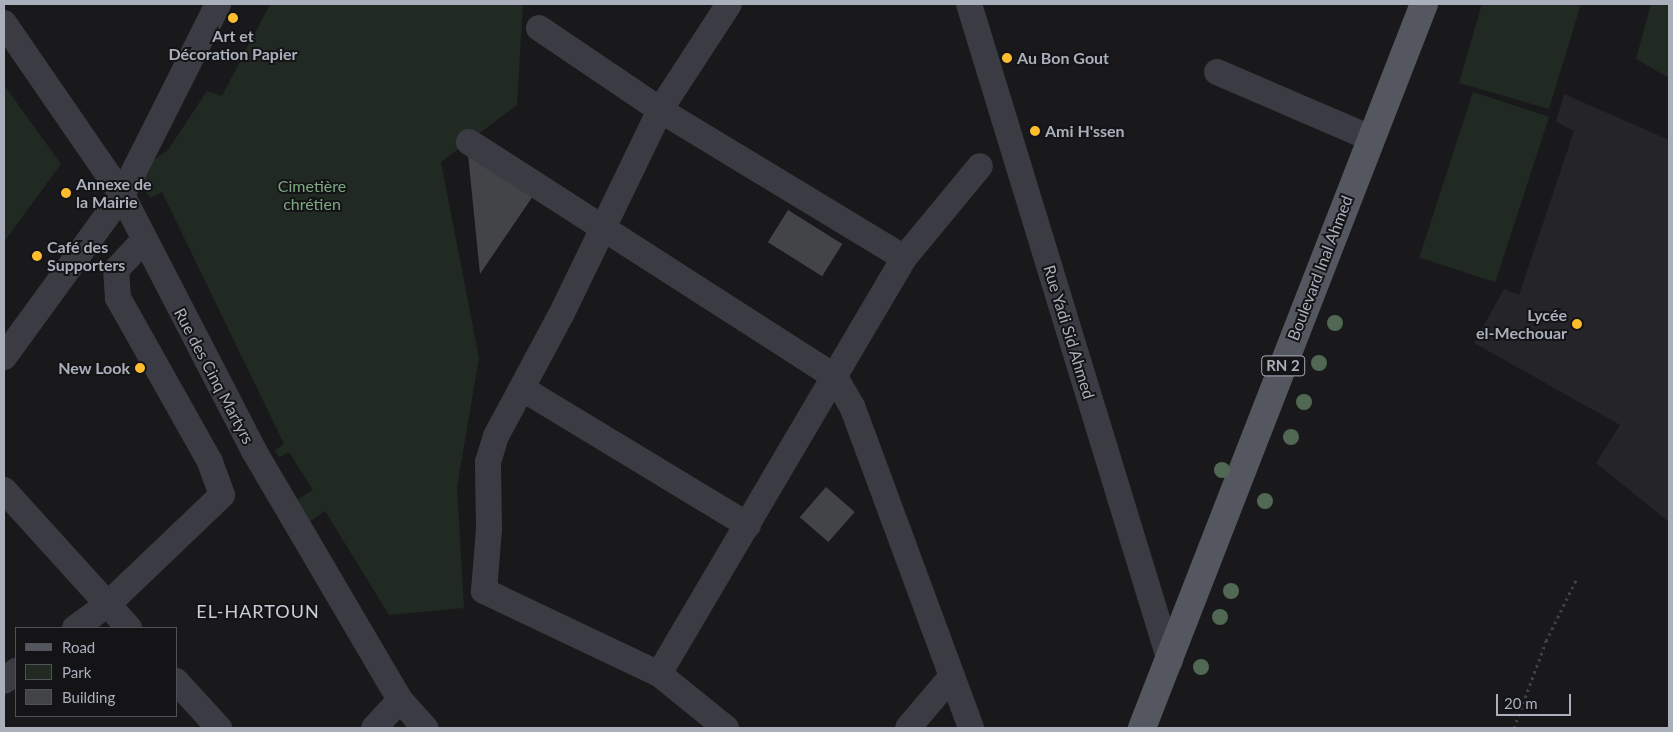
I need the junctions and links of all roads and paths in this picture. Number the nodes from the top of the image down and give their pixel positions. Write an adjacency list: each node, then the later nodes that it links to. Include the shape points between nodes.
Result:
1 (218, 4): 12 (street)
2 (729, 4): 8 (street)
3 (969, 4): 25 (street, Rue Yadi Sid Ahmed)
4 (1424, 4): 9 (main road, Boulevard Inal Ahmed / RN 2)
5 (4, 23): 12 (street, Rue des Cinq Martyrs)
6 (539, 28): 8 (street)
7 (1217, 72): 9 (street)
8 (660, 110): 13 (street); 15 (street)
9 (1370, 138): 25 (main road, Boulevard Inal Ahmed / RN 2)
10 (469, 142): 13 (street)
11 (980, 166): 15 (street)
12 (122, 196): 14 (street, Rue des Cinq Martyrs); 16 (street)
13 (603, 230): 17 (street); 18 (street)
14 (144, 240): 22 (street, via 116,270 118,298 209,460 222,495); 31 (street, Rue des Cinq Martyrs, via 254,451)
15 (904, 258): 17 (street)
16 (4, 357)
17 (835, 377): 20 (street); 28 (street, via 852,406)
18 (523, 389): 20 (street); 27 (street, via 496,436 488,462 489,529 484,592)
19 (4, 490): 22 (street)
20 (748, 525): 27 (street)
21 (1577, 578): 39 (path, via 1546,641)
22 (107, 605): 23 (street); 24 (street)
23 (76, 627)
24 (128, 627)
25 (1170, 661): 38 (main road, Boulevard Inal Ahmed / RN 2)
26 (15, 672): 29 (street)
27 (659, 674): 35 (street)
28 (952, 676): 36 (street); 37 (street)
29 (4, 681)
30 (178, 683): 32 (street)
31 (400, 700): 33 (street); 34 (street, Rue des Cinq Martyrs)
32 (219, 728)
33 (374, 728)
34 (425, 728)
35 (726, 728)
36 (908, 728)
37 (971, 728)
38 (1142, 728)
39 (1514, 728)

